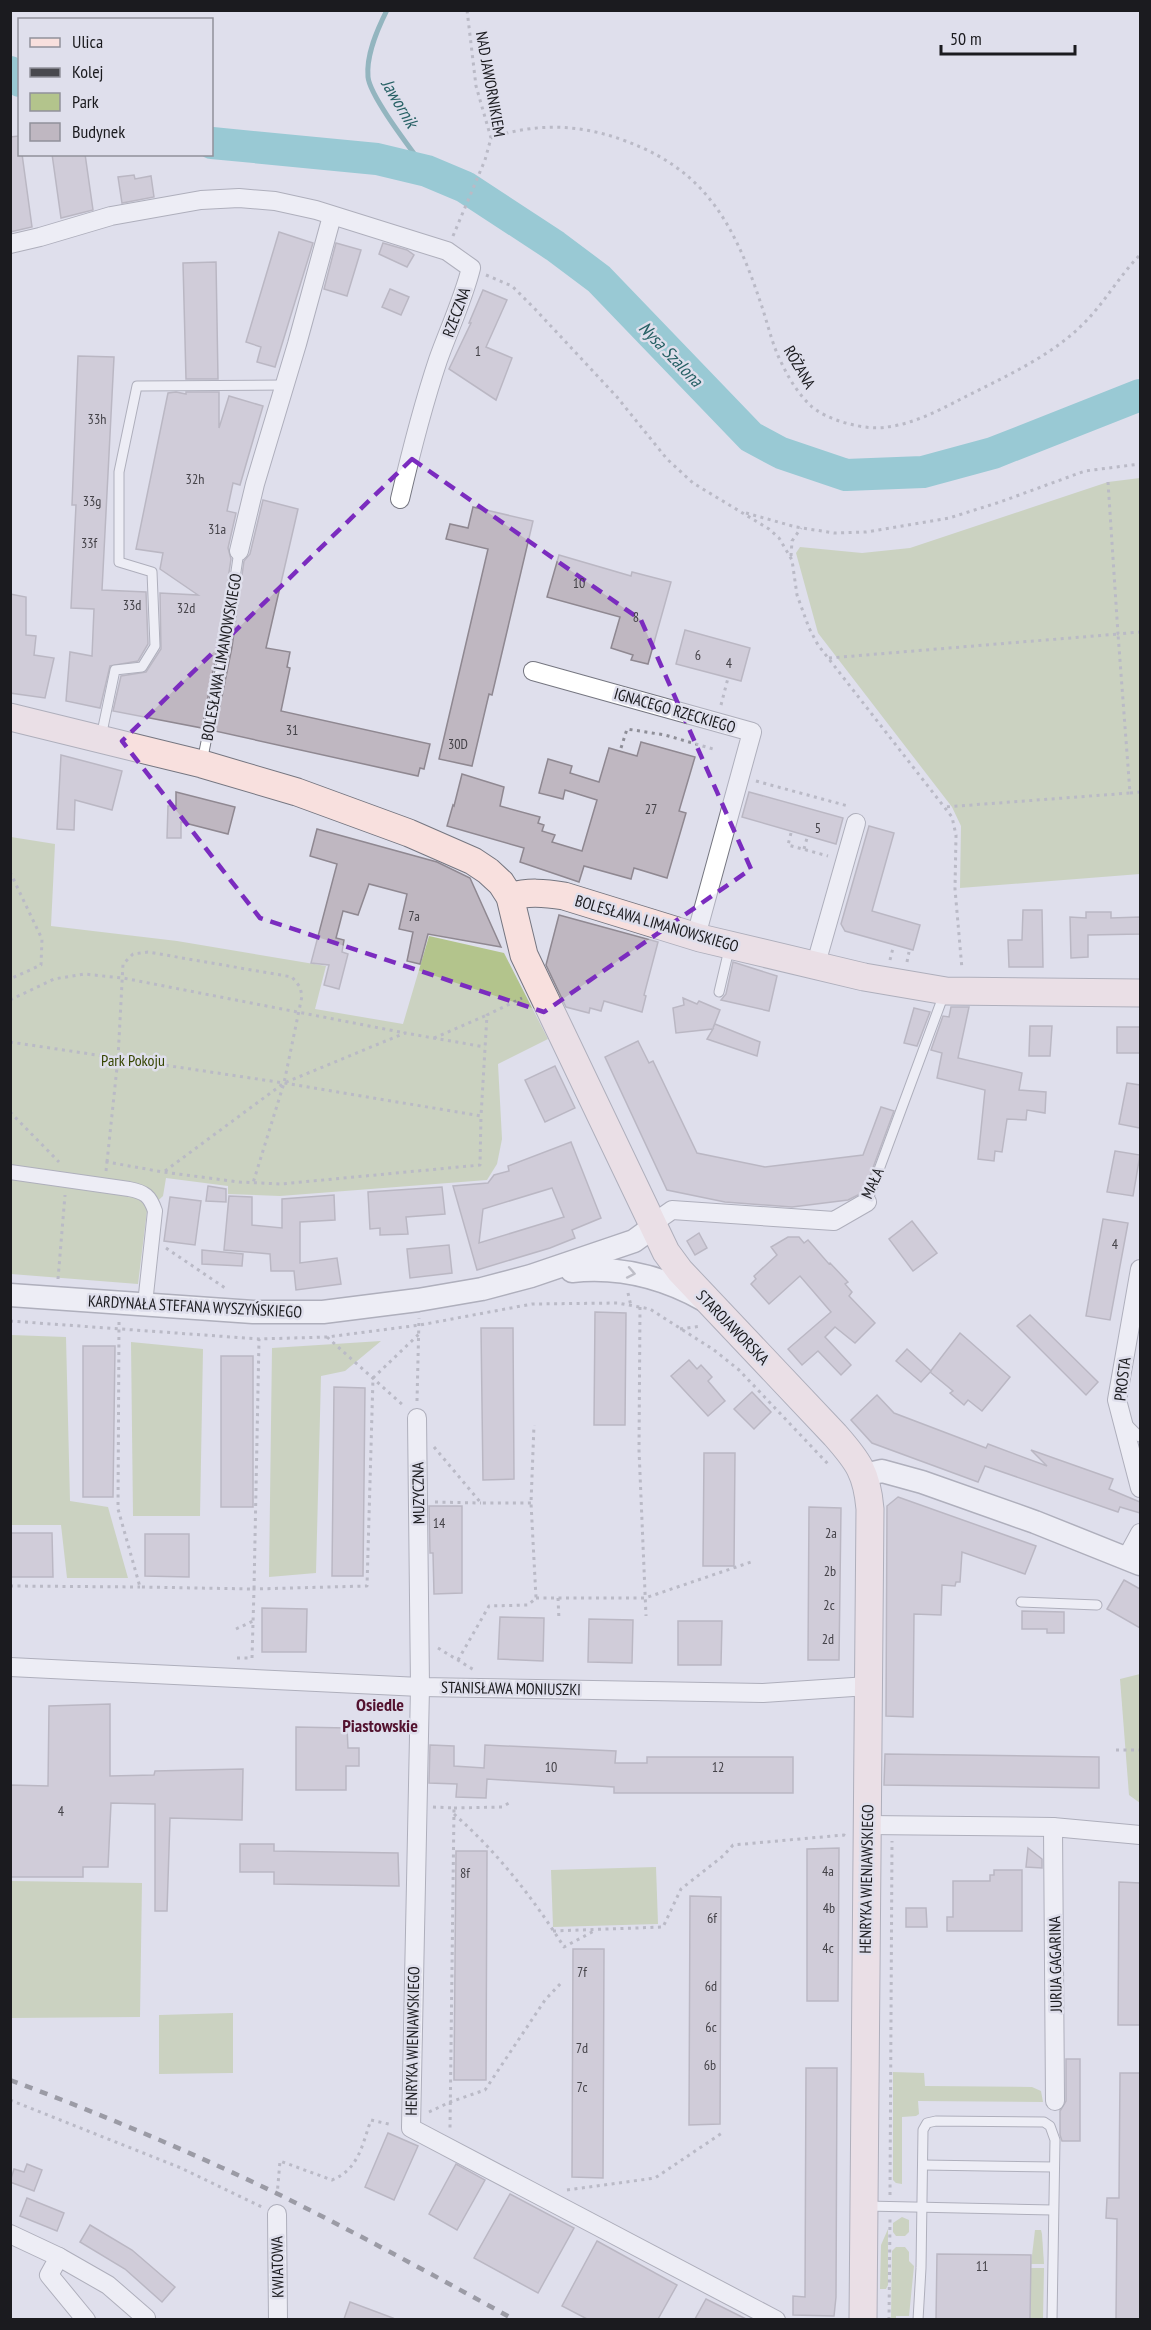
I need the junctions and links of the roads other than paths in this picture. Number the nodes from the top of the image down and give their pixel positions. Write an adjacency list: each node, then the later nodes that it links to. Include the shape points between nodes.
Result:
1 (332, 216): 2 (street, RZECZNA, via 275,201 201,200 111,216); 3 (street); 4 (street, RZECZNA, via 447,252 471,268 418,427)
2 (10, 244)
3 (285, 385): 5 (street); 8 (lane, via 137,386 119,472 119,562 152,572 155,646 142,667 115,670)
4 (400, 499)
5 (239, 551): 9 (lane, BOLESŁAWA LIMANOWSKIEGO)
6 (533, 671): 12 (street, IGNACEGO RZECKIEGO, via 752,732)
7 (10, 717): 8 (main road, BOLESŁAWA LIMANOWSKIEGO)
8 (101, 739): 9 (main road, BOLESŁAWA LIMANOWSKIEGO)
9 (202, 764): 11 (main road, BOLESŁAWA LIMANOWSKIEGO, via 341,807 454,852 488,871)
10 (856, 823): 14 (street)
11 (510, 897): 12 (main road, BOLESŁAWA LIMANOWSKIEGO, via 546,893 564,896); 20 (main road, STAROJAWORSKA, via 524,955)
12 (696, 936): 14 (main road, BOLESŁAWA LIMANOWSKIEGO)
13 (728, 958): 16 (lane)
14 (815, 967): 15 (main road, BOLESŁAWA LIMANOWSKIEGO)
15 (954, 991): 17 (main road, BOLESŁAWA LIMANOWSKIEGO); 19 (lane, MAŁA)
16 (719, 992)
17 (1140, 993)
18 (10, 1172): 24 (street, via 143,1191 155,1211)
19 (867, 1202): 20 (street, MAŁA, via 834,1221 672,1210)
20 (652, 1224): 22 (street, KARDYNAŁA STEFANA WYSZYŃSKIEGO, via 634,1241); 25 (main road, STAROJAWORSKA, via 666,1252)
21 (1140, 1269): 27 (street, PROSTA, via 1117,1400)
22 (531, 1276): 24 (street, KARDYNAŁA STEFANA WYSZYŃSKIEGO, via 418,1300 323,1312 253,1312); 25 (street, one-way to 25, via 593,1269 622,1271 665,1282)
23 (10, 1295): 24 (street, KARDYNAŁA STEFANA WYSZYŃSKIEGO)
24 (145, 1304)
25 (711, 1315): 29 (main road, STAROJAWORSKA, via 822,1420)
26 (417, 1418): 37 (street, MUZYCZNA)
27 (1121, 1419): 28 (lane); 30 (street, PROSTA)
28 (1140, 1437)
29 (864, 1474): 32 (street, via 882,1471 922,1482); 36 (main road, HENRYKA WIENIAWSKIEGO, via 870,1509)
30 (1140, 1488)
31 (1140, 1533): 32 (street)
32 (1134, 1560)
33 (1021, 1602): 34 (lane)
34 (1097, 1605)
35 (10, 1667): 37 (street, STANISŁAWA MONIUSZKI)
36 (868, 1686): 37 (street, STANISŁAWA MONIUSZKI, via 763,1693); 39 (main road, HENRYKA WIENIAWSKIEGO)
37 (420, 1687): 53 (street, HENRYKA WIENIAWSKIEGO, via 411,2128)
38 (1053, 1827): 39 (street); 40 (street); 41 (street, JURIJA GAGARINA)
39 (866, 1830): 44 (main road, HENRYKA WIENIAWSKIEGO)
40 (1140, 1835)
41 (1055, 2101)
42 (923, 2165): 43 (lane); 43 (lane, via 923,2130 927,2123 1044,2122 1054,2132); 45 (lane)
43 (1054, 2167): 46 (lane)
44 (877, 2206): 45 (lane); 54 (main road, HENRYKA WIENIAWSKIEGO)
45 (922, 2207): 46 (lane); 55 (lane)
46 (1052, 2210): 56 (lane)
47 (276, 2214): 52 (street, KWIATOWA)
48 (10, 2234): 49 (street)
49 (59, 2257): 50 (street, via 49,2275); 51 (street, via 108,2285)
50 (86, 2319)
51 (145, 2319)
52 (278, 2319)
53 (776, 2319)
54 (863, 2319)
55 (918, 2319)
56 (1052, 2319)

